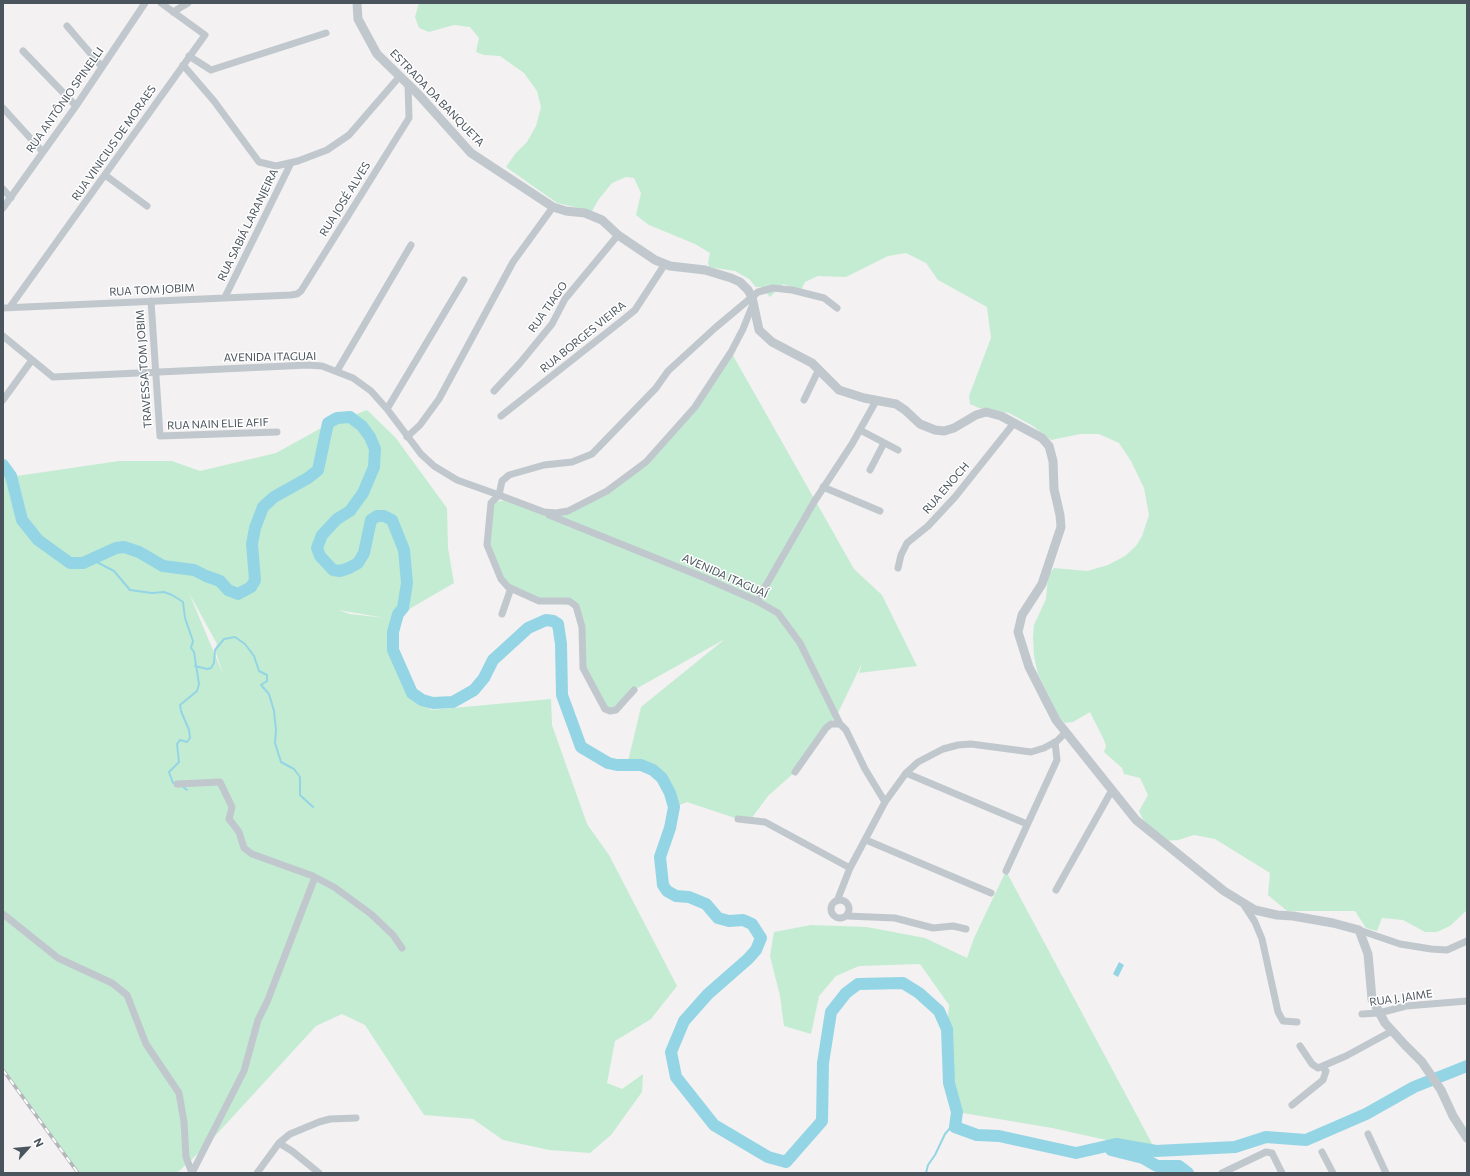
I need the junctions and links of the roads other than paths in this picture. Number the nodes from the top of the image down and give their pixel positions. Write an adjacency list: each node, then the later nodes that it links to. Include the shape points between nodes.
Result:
1 (145, 3): 11 (street, RUA ANTÔNIO SPINELLI)
2 (161, 3): 5 (street, RUA VINICIUS DE MORAES)
3 (188, 3): 5 (street)
4 (357, 3): 12 (street, ESTRADA DA BANQUETA, via 358,19 366,35 378,54)
5 (173, 12): 9 (street, RUA VINICIUS DE MORAES, via 205,35)
6 (67, 26): 11 (street)
7 (326, 33): 9 (street, via 211,70)
8 (23, 51): 14 (street)
9 (189, 56): 10 (street, RUA VINICIUS DE MORAES)
10 (183, 65): 17 (street, RUA SABIÁ LARANJEIRA, via 214,101 259,162 276,166); 18 (street, RUA VINICIUS DE MORAES)
11 (102, 67): 14 (street, RUA ANTÔNIO SPINELLI)
12 (400, 76): 13 (street, ESTRADA DA BANQUETA); 17 (street, RUA SABIÁ LARANJEIRA, via 349,135 327,150)
13 (408, 84): 22 (street, ESTRADA DA BANQUETA, via 472,153); 28 (street, RUA JOSÉ ALVES, via 409,118)
14 (76, 106): 16 (street, RUA ANTÔNIO SPINELLI)
15 (3, 108): 16 (street)
16 (42, 151): 20 (street, RUA ANTÔNIO SPINELLI)
17 (291, 162): 29 (street, RUA SABIÁ LARANJEIRA)
18 (105, 175): 21 (street); 32 (street, RUA VINICIUS DE MORAES)
19 (3, 189): 20 (street)
20 (11, 198): 23 (street, RUA ANTÔNIO SPINELLI)
21 (147, 206)
22 (553, 206): 24 (street, ESTRADA DA BANQUETA, via 566,211 585,213 602,220); 49 (street, via 513,262 439,400)
23 (3, 208)
24 (618, 235): 26 (street, ESTRADA DA BANQUETA); 39 (street, RUA TIAGO, via 565,299 547,329 520,363)
25 (411, 245): 37 (street)
26 (665, 264): 31 (street, ESTRADA DA BANQUETA, via 705,270 731,278 744,286); 44 (street, RUA BORGES VIEIRA, via 635,310)
27 (464, 280): 43 (street)
28 (301, 291): 29 (street, RUA TOM JOBIM, via 291,296)
29 (225, 297): 30 (street, RUA TOM JOBIM)
30 (151, 301): 32 (street, RUA TOM JOBIM); 38 (street, TRAVESSA TOM JOBIM)
31 (752, 301): 33 (street, via 758,292 773,288 824,298); 36 (street, via 759,330 768,339); 54 (street, via 715,328 668,371 656,388 592,454 572,462 544,464 510,475 502,481); 56 (street, via 737,340 696,407 646,462 600,495 568,511)
32 (6, 307)
33 (837, 308)
34 (3, 336): 35 (street, AVENIDA ITAGUAI)
35 (32, 360): 38 (street, AVENIDA ITAGUAI, via 52,377); 40 (street)
36 (819, 369): 41 (street); 42 (street, via 839,390)
37 (337, 371): 38 (street, AVENIDA ITAGUAI, via 308,365); 43 (street, AVENIDA ITAGUAI, via 372,391)
38 (155, 372): 48 (street, TRAVESSA TOM JOBIM)
39 (494, 391)
40 (3, 399)
41 (804, 400)
42 (876, 401): 45 (street, via 896,404 920,424 935,430 954,428 986,412); 46 (street)
43 (387, 410): 49 (street)
44 (501, 416)
45 (1014, 423): 57 (street, RUA ENOCH, via 955,497 928,526 907,543); 63 (street, via 1042,438 1049,446 1053,461 1054,489 1061,526 1042,584 1022,615 1018,632 1026,660 1039,689)
46 (860, 430): 50 (street); 53 (street)
47 (277, 432): 48 (street, RUA NAIN ELIE AFIF)
48 (160, 436)
49 (407, 437): 54 (street, via 421,454 445,474)
50 (884, 443): 51 (street); 52 (street)
51 (898, 450)
52 (870, 470)
53 (823, 487): 55 (street); 59 (street)
54 (499, 495): 56 (street, AVENIDA ITAGUAÍ); 58 (street, via 491,503 487,546 496,573)
55 (880, 511)
56 (544, 512): 59 (street, AVENIDA ITAGUAÍ)
57 (898, 568)
58 (511, 588): 60 (street); 61 (street, via 539,601 569,601 576,606 582,627 583,668 605,709 616,710)
59 (757, 601): 62 (street, AVENIDA ITAGUAÍ, via 778,614 800,643)
60 (502, 614)
61 (634, 690)
62 (840, 724): 65 (street, via 831,724 826,728); 69 (street, via 846,730 865,769)
63 (1065, 733): 64 (street); 68 (street)
64 (1055, 742): 66 (street, via 1031,752 971,744 958,745 926,756); 71 (street, via 1057,760)
65 (795, 772)
66 (906, 773): 69 (street); 71 (street)
67 (177, 784): 75 (street, via 220,782 232,807 229,819 239,832 244,848 252,854)
68 (1112, 790): 76 (street); 78 (street, via 1136,820 1199,872)
69 (886, 802): 72 (street)
70 (738, 819): 73 (street, via 765,822)
71 (1027, 824): 74 (street)
72 (866, 840): 73 (street); 77 (street)
73 (850, 868): 79 (street)
74 (1006, 871)
75 (315, 877): 85 (street, via 334,887 371,914 393,935); 99 (street, via 258,1020 244,1071)
76 (1056, 890)
77 (991, 893)
78 (1240, 900): 83 (street, via 1267,914 1333,923); 89 (street, via 1255,922 1262,939 1278,1012 1283,1022)
79 (837, 901): 81 (street, via 848,904); 81 (street, via 832,907 833,914 840,918)
80 (3, 914): 99 (street, via 58,958 112,983 127,995 146,1044 179,1092 186,1157)
81 (847, 916): 82 (street, via 895,918 933,928 953,926)
82 (966, 929)
83 (1359, 930): 84 (street, via 1400,944 1431,949 1447,950); 87 (street, via 1368,954 1372,999)
84 (1467, 941)
85 (402, 948)
86 (1467, 1001): 87 (street, RUA J. JAIME, via 1406,1006)
87 (1379, 1012): 88 (street, RUA J. JAIME); 90 (street)
88 (1362, 1014)
89 (1297, 1022)
90 (1392, 1031): 92 (street); 96 (street, via 1422,1062 1441,1090)
91 (1300, 1046): 92 (street, via 1316,1068)
92 (1322, 1067): 93 (street, via 1326,1072 1323,1080)
93 (1292, 1105)
94 (356, 1118): 97 (street, via 319,1122 290,1134)
95 (1368, 1134): 105 (street)
96 (1467, 1138)
97 (279, 1143): 100 (street); 101 (street)
98 (1322, 1152): 104 (street)
99 (192, 1173)
100 (257, 1173)
101 (319, 1173)
102 (1222, 1173): 103 (street, via 1266,1152 1272,1153)
103 (1282, 1173)
104 (1333, 1173)
105 (1386, 1173)

